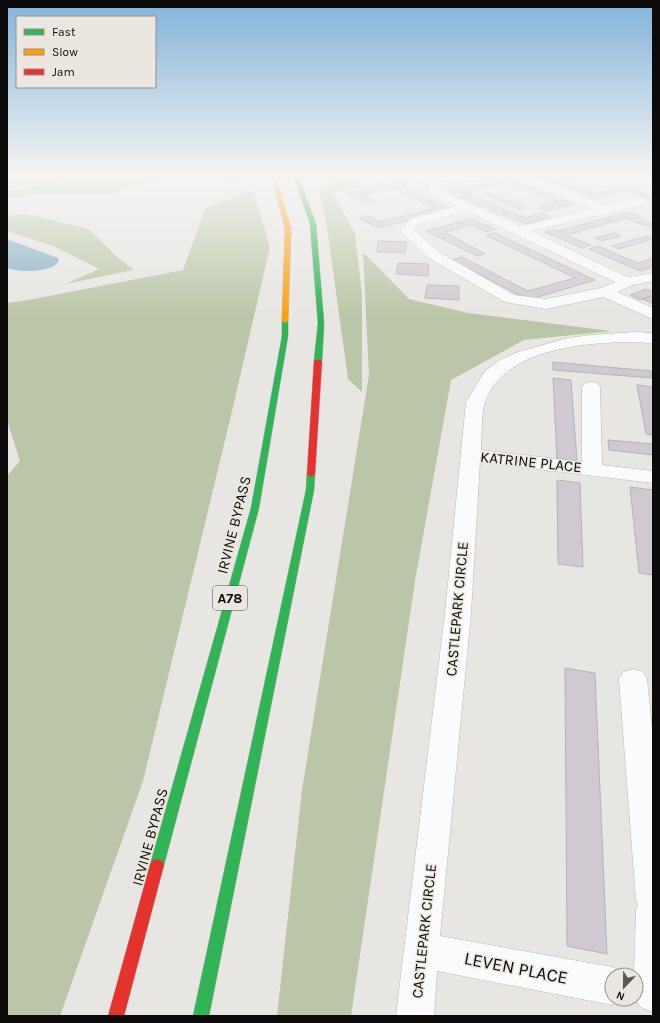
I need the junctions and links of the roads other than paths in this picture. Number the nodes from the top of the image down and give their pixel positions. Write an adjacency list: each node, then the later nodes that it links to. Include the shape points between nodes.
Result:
1 (286, 221): 22 (highway, IRVINE BYPASS / A78, via 288,230 286,336 255,508)
2 (312, 221): 23 (highway, via 321,324 310,490)
3 (416, 221): 9 (street, via 407,231 434,255 510,299 546,304)
4 (498, 221): 6 (street)
5 (559, 221): 6 (street)
6 (519, 230): 8 (street)
7 (653, 277): 8 (street)
8 (629, 281): 9 (street)
9 (605, 292): 10 (street)
10 (653, 314)
11 (653, 338): 13 (street, CASTLEPARK CIRCLE, via 569,342 520,356 491,376 475,402)
12 (591, 386): 14 (street, KATRINE PLACE)
13 (470, 455): 14 (street, KATRINE PLACE); 19 (street, CASTLEPARK CIRCLE, via 459,606)
14 (592, 468): 15 (street, KATRINE PLACE)
15 (653, 477)
16 (633, 679): 17 (street)
17 (653, 900)
18 (653, 909): 21 (street)
19 (421, 950): 20 (street, LEVEN PLACE); 24 (street, CASTLEPARK CIRCLE)
20 (604, 984)
21 (653, 993)
22 (116, 1016)
23 (201, 1016)
24 (415, 1016)

